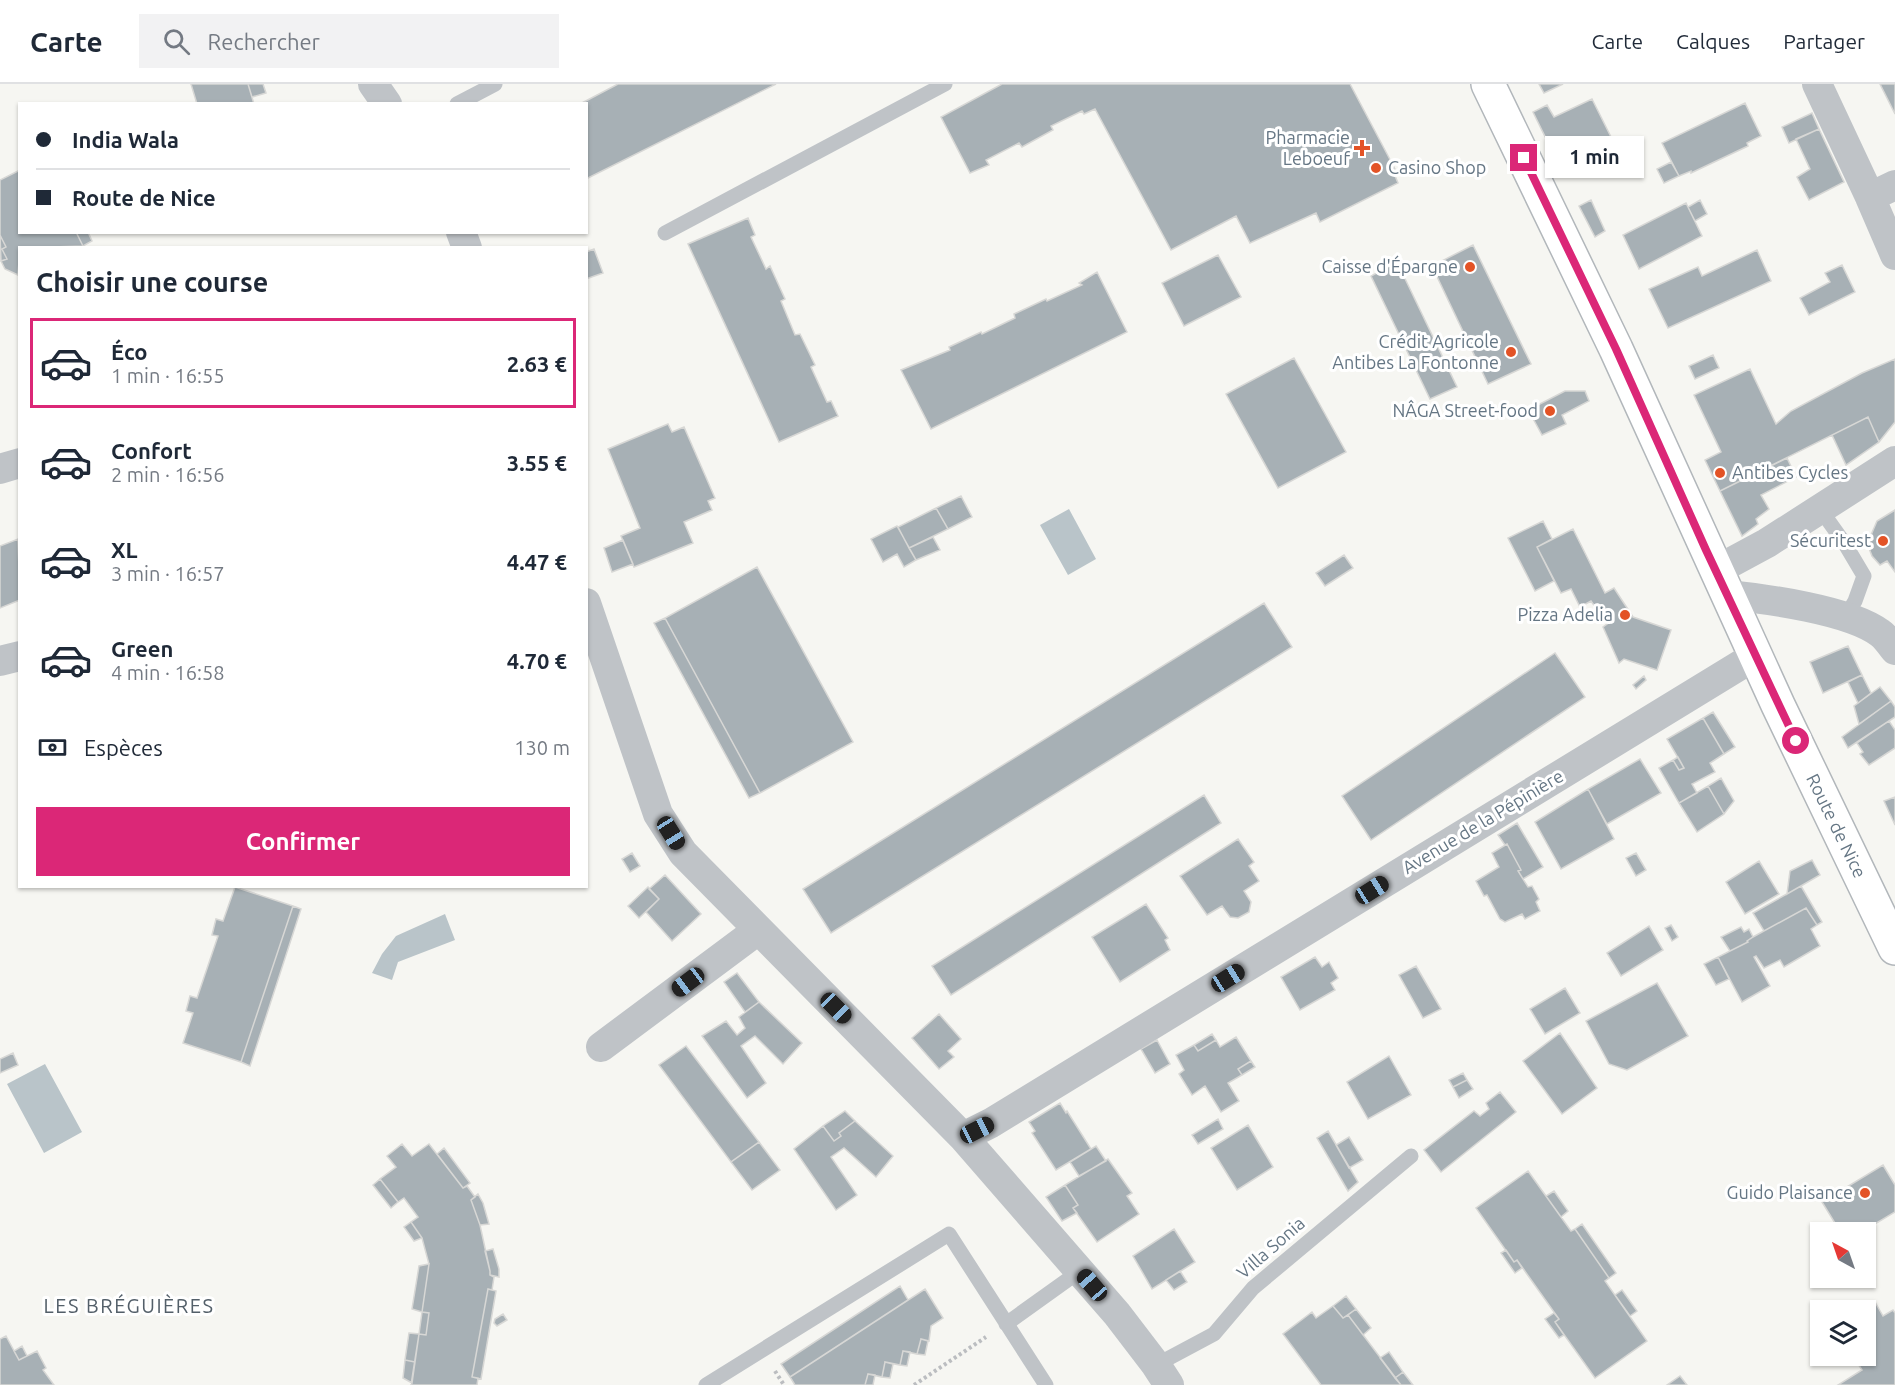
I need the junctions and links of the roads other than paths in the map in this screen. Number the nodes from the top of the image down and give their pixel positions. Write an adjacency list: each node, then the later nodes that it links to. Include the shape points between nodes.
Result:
1 (374, 84): 6 (street)
2 (495, 84): 7 (lane)
3 (945, 84): 9 (lane)
4 (1488, 84): 15 (main road, Route de Nice)
5 (1817, 84): 8 (street)
6 (386, 102)
7 (461, 102)
8 (1883, 191): 10 (street)
9 (665, 233)
10 (1895, 255)
11 (1895, 461): 14 (street)
12 (18, 464): 13 (street)
13 (0, 469)
14 (1820, 509): 15 (street, via 1767,543); 17 (lane, via 1864,576)
15 (1723, 583): 17 (street, via 1759,598); 20 (main road, Route de Nice)
16 (588, 609): 22 (street, via 658,813 683,853)
17 (1846, 616): 18 (street, via 1881,633)
18 (1895, 650)
19 (18, 656): 21 (street)
20 (1755, 656): 23 (main road, Route de Nice); 25 (street, Avenue de la Pépinière)
21 (0, 661)
22 (758, 930): 24 (street); 25 (street)
23 (1895, 948)
24 (601, 1047)
25 (963, 1137): 27 (street)
26 (1411, 1156): 29 (lane, Villa Sonia, via 1253,1288 1214,1334)
27 (1080, 1271): 28 (lane); 29 (street)
28 (1006, 1324): 30 (lane, via 949,1234); 31 (lane)
29 (1162, 1375)
30 (706, 1385)
31 (1046, 1385)

